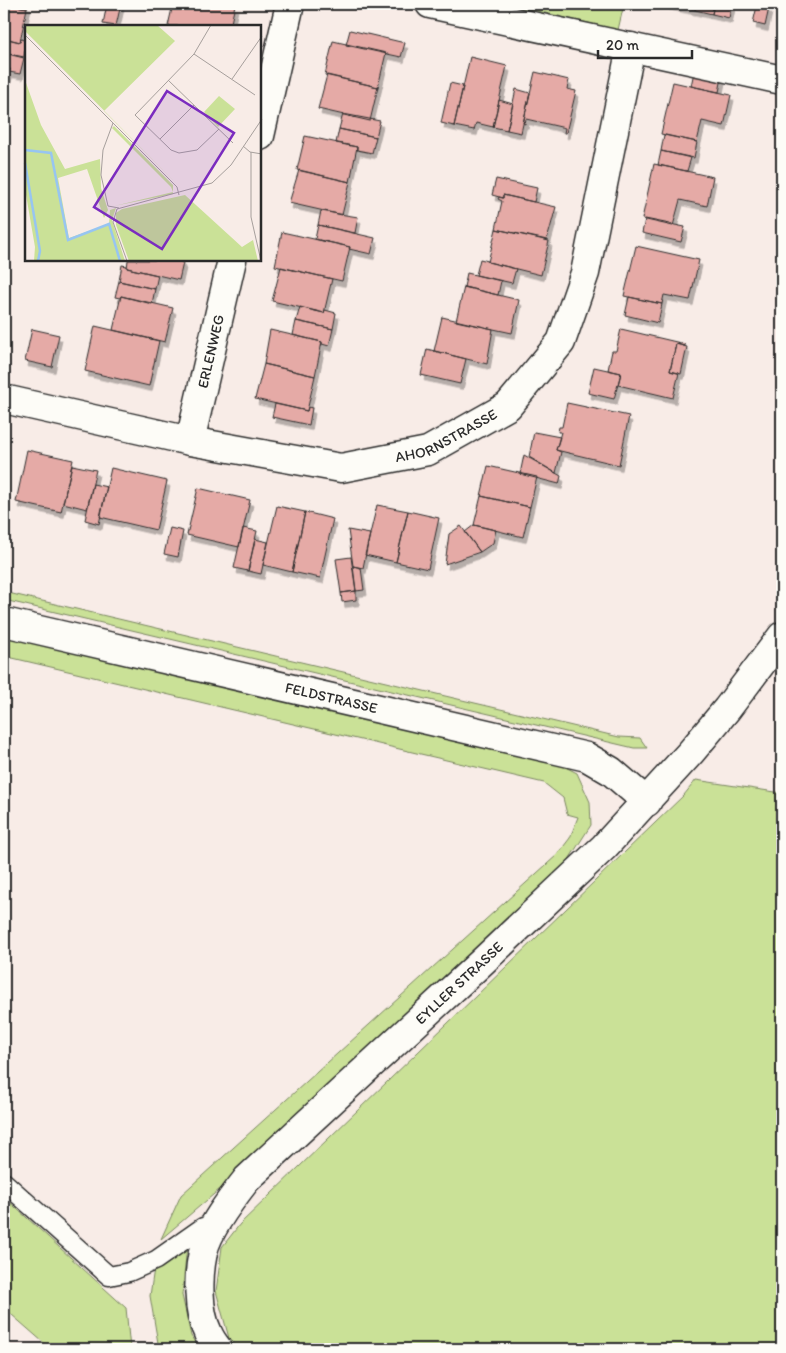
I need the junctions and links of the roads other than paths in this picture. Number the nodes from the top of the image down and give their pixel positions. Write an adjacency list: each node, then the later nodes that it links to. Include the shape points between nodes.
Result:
1 (290, 4): 5 (street)
2 (430, 4): 3 (street)
3 (631, 47): 4 (street); 8 (street, AHORNSTRASSE, via 585,273 560,342 508,406 428,451 341,468)
4 (782, 80)
5 (261, 132)
6 (232, 261): 8 (street, ERLENWEG)
7 (4, 399): 8 (street, AHORNSTRASSE)
8 (190, 441)
9 (4, 622): 11 (street, FELDSTRASSE, via 587,756 611,771)
10 (782, 636): 11 (street, EYLLER STRASSE, via 727,710)
11 (646, 802): 13 (street, EYLLER STRASSE, via 604,847 483,962 247,1179)
12 (4, 1182): 13 (lane, via 109,1276 129,1272 156,1260 203,1227)
13 (214, 1229): 14 (street, EYLLER STRASSE, via 203,1251 200,1284 201,1308 207,1331)
14 (218, 1349)

